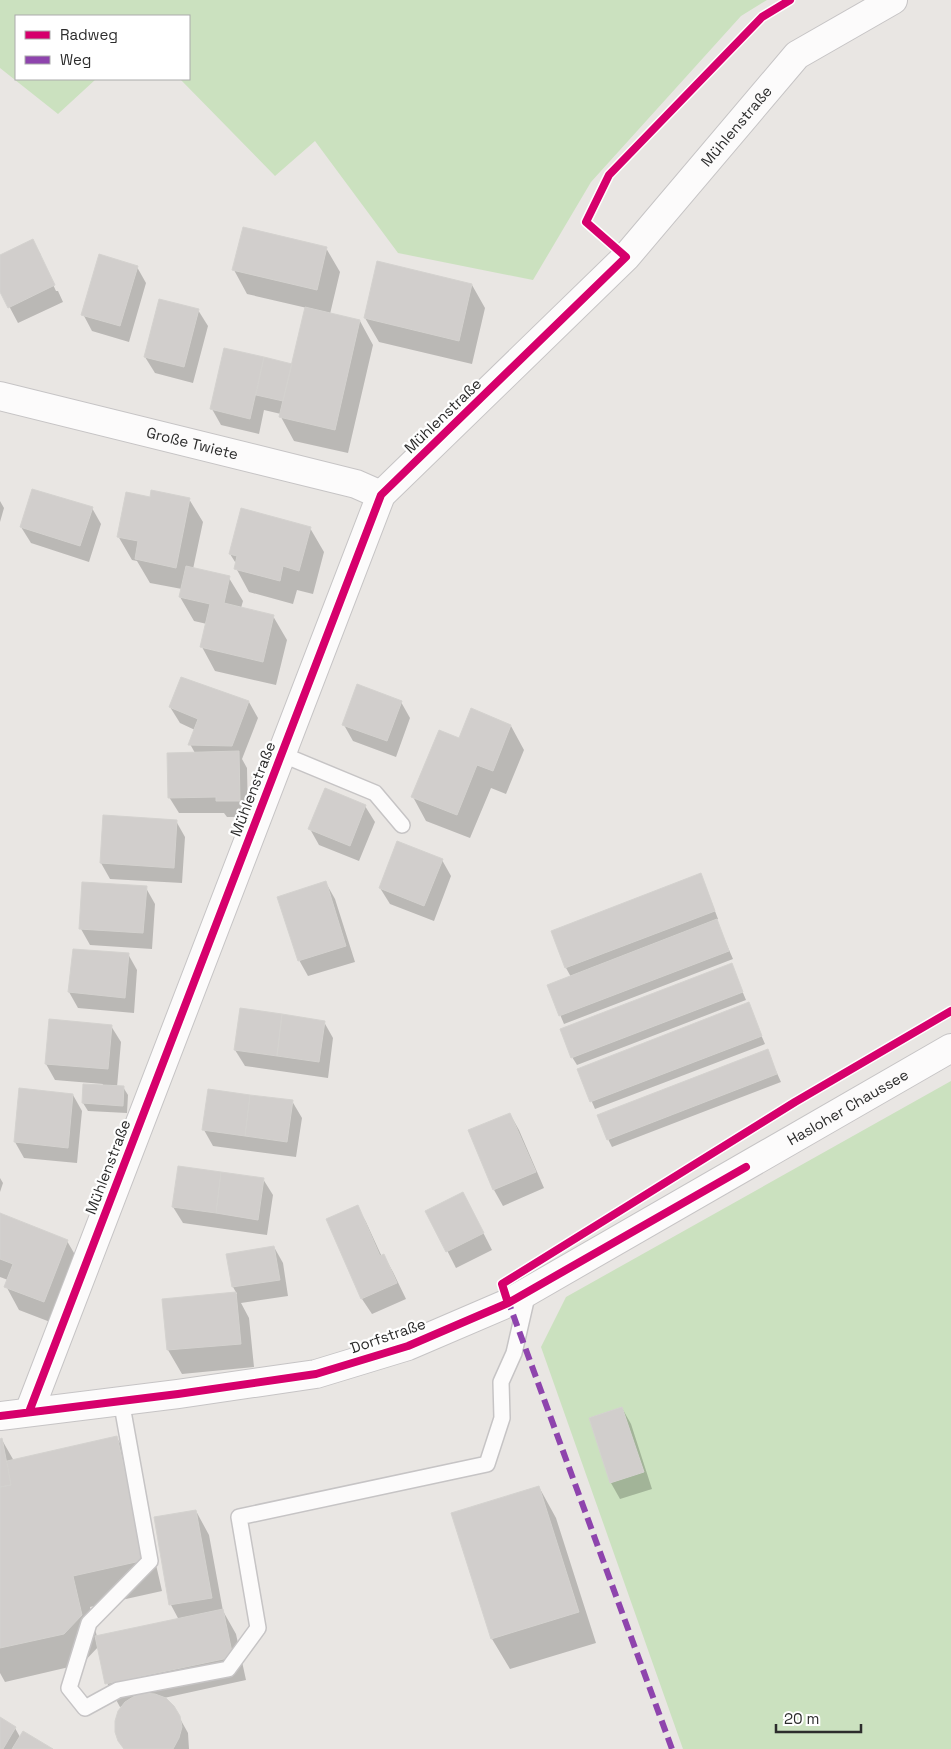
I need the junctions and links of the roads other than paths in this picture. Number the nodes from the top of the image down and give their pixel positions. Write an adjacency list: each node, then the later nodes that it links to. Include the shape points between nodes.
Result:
1 (893, 0): 3 (street, Mühlenstraße, via 798,55 626,257)
2 (0, 396): 3 (street, Große Twiete, via 356,484)
3 (381, 495): 4 (street, Mühlenstraße)
4 (281, 754): 5 (lane, via 375,793); 10 (street, Mühlenstraße)
5 (402, 824)
6 (951, 1048): 7 (street, Hasloher Chaussee)
7 (746, 1167): 8 (street, Dorfstraße)
8 (528, 1292): 9 (street, Dorfstraße, via 408,1346 316,1374); 9 (lane, via 514,1353 501,1382 502,1418 487,1464 239,1517 258,1628 228,1669 118,1690 84,1708 69,1688 88,1623 150,1561)
9 (121, 1400): 10 (street, Dorfstraße)
10 (29, 1412): 11 (street, Dorfstraße)
11 (0, 1416)

